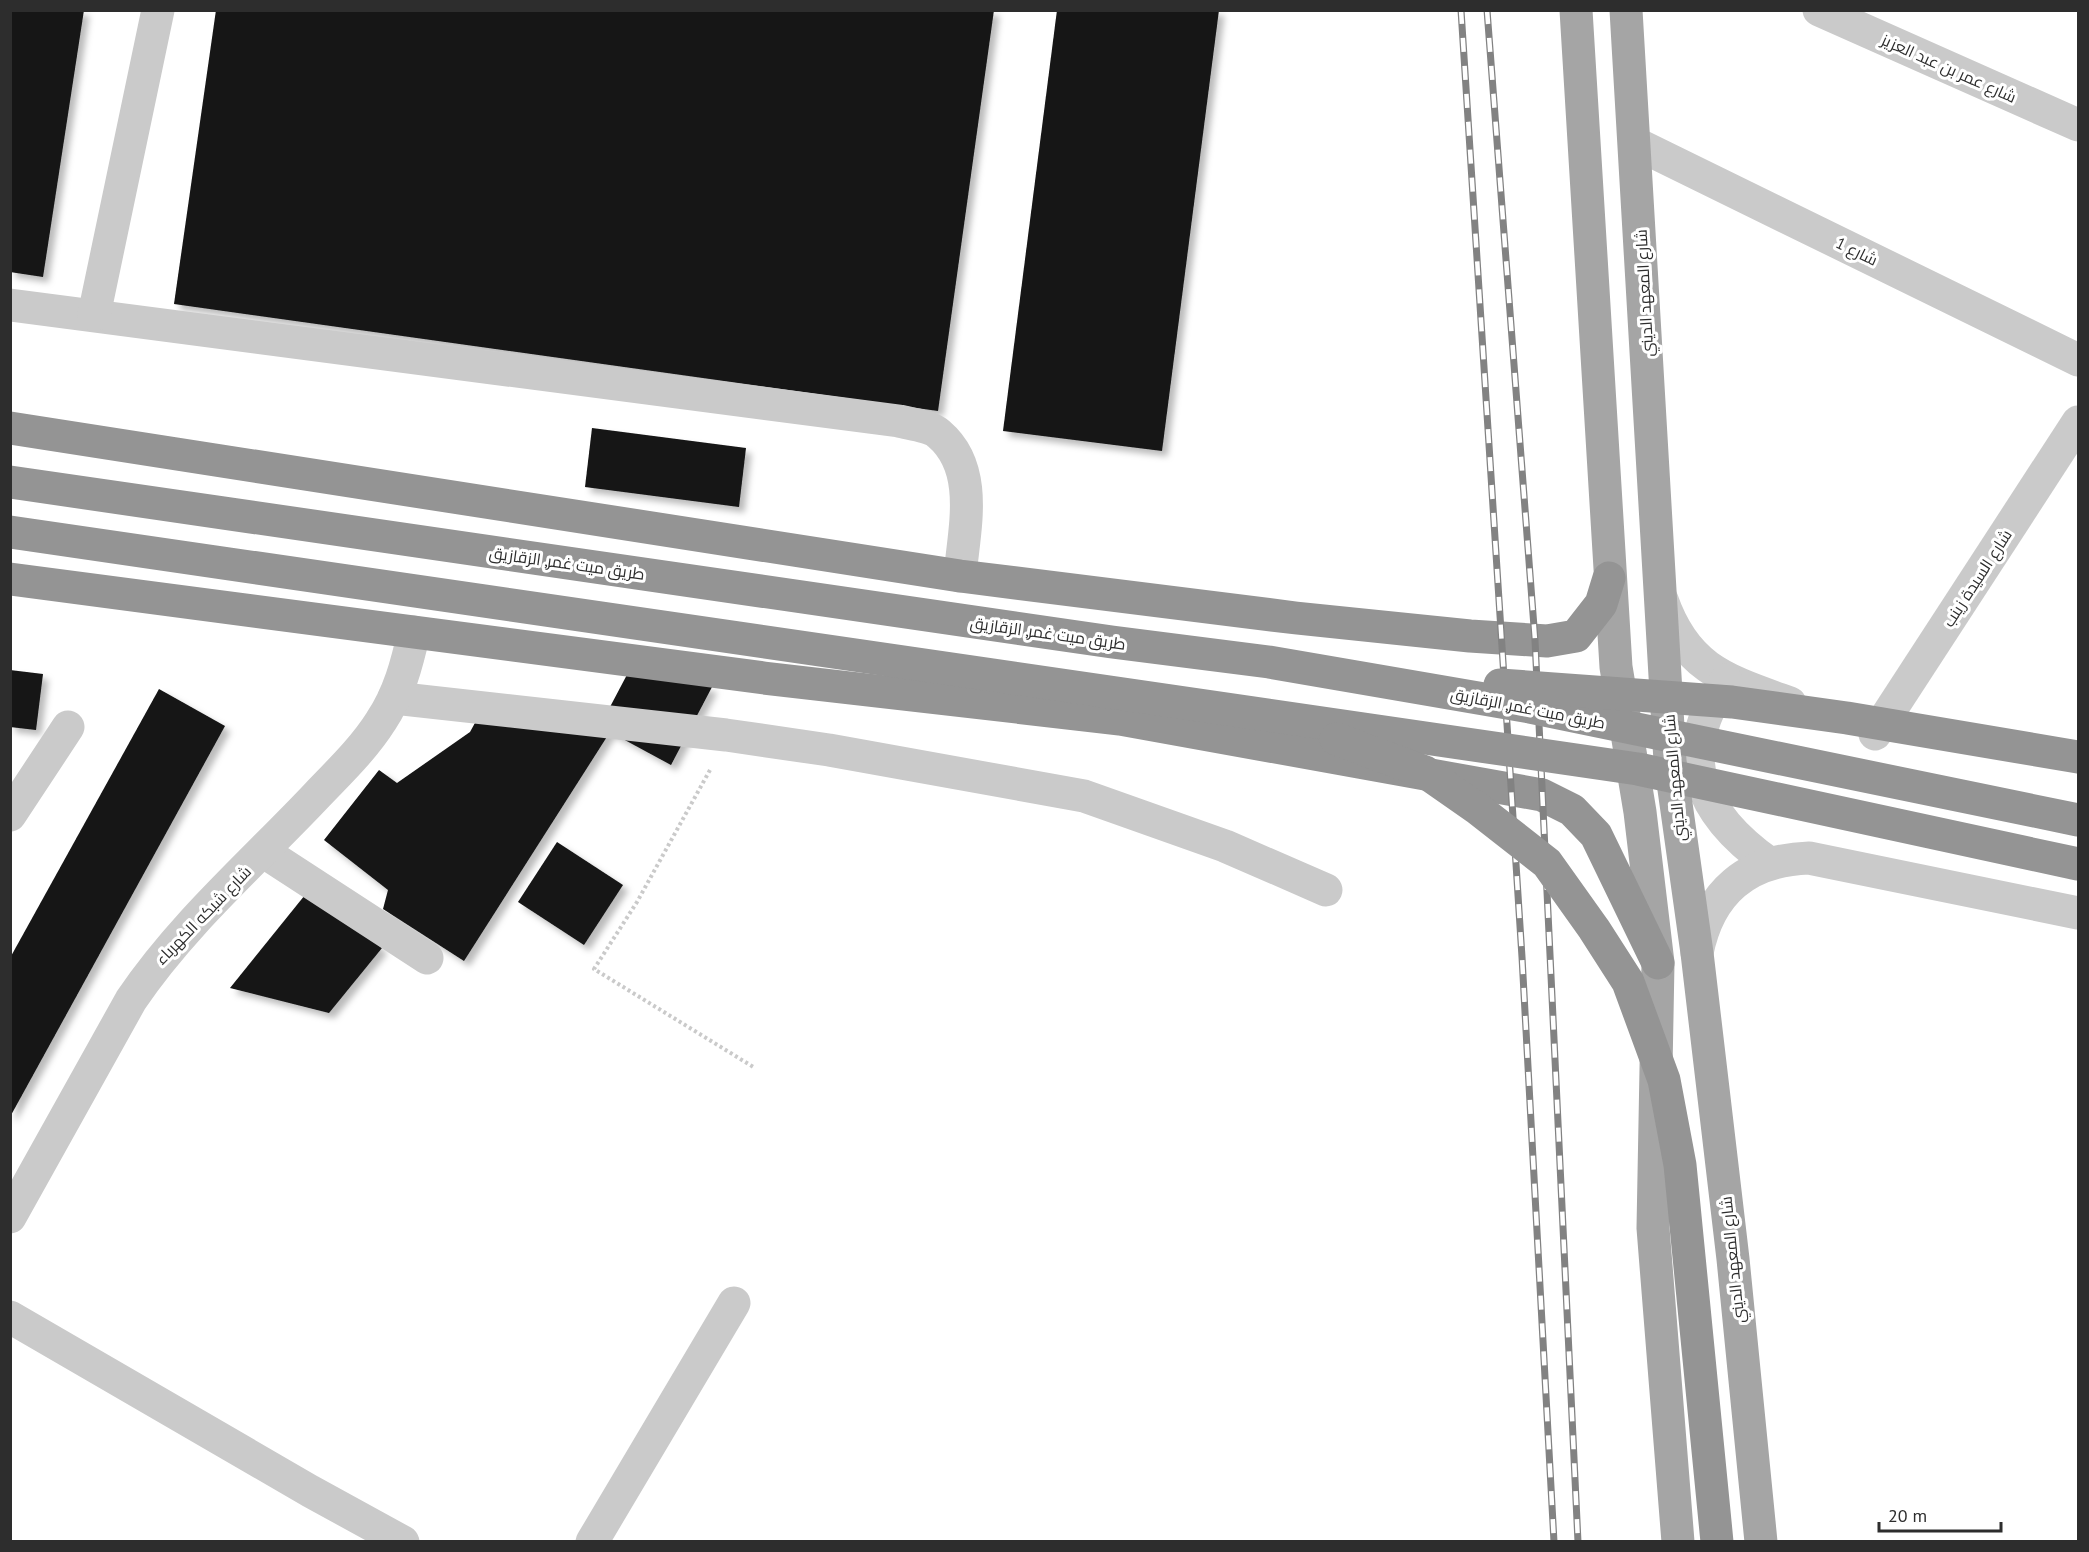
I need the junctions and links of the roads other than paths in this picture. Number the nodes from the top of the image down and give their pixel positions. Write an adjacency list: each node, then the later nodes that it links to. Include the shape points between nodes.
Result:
1 (158, 10): 8 (street)
2 (1576, 10): 15 (main road)
3 (1626, 10): 6 (main road, شارع المعهد الديني)
4 (1819, 10): 5 (street, شارع عمر بن عبد العزيز)
5 (2079, 125)
6 (1635, 143): 9 (street, شارع 1); 17 (main road, شارع المعهد الديني)
7 (10, 305): 8 (street)
8 (94, 315): 14 (street, via 887,420 938,432 957,456 968,491)
9 (2079, 360)
10 (2079, 422): 24 (street, شارع السيدة زينب)
11 (10, 428): 14 (highway)
12 (10, 482): 20 (highway, طريق ميت غمر, الزقازيق, bridge, via 1269,662)
13 (10, 532): 22 (highway, bridge)
14 (960, 576): 15 (highway, via 1296,618 1547,640 1576,636 1601,604)
15 (1609, 578): 35 (main road, via 1616,667 1640,812)
16 (10, 579): 18 (highway)
17 (1662, 600): 19 (street, via 1680,640 1709,670); 33 (main road, شارع المعهد الديني, via 1672,781)
18 (414, 632): 21 (street, شارع شبكه الكهرباء, via 407,666); 35 (highway, via 1120,719 1542,795 1572,810 1596,835)
19 (1726, 680): 24 (street); 29 (street, via 1704,721 1699,768 1714,812 1729,831)
20 (1403, 685): 25 (highway, bridge, via 1526,685 1732,702); 27 (highway, طريق ميت غمر, الزقازيق, bridge, via 1530,707)
21 (394, 698): 28 (street, شارع شبكه الكهرباء, via 365,744); 31 (street, via 728,735 1084,796 1224,846)
22 (1229, 710): 30 (highway, bridge, via 1638,769); 42 (highway, bridge, via 1353,743 1425,772 1547,863 1628,982 1664,1080 1680,1164)
23 (68, 727): 26 (street)
24 (1875, 734): 25 (street)
25 (2079, 758)
26 (10, 815)
27 (2079, 820)
28 (264, 852): 34 (street); 36 (street, شارع شبكه الكهرباء, via 150,971)
29 (1769, 863): 32 (street, via 1809,858); 33 (street, via 1744,874 1724,892 1708,914)
30 (2079, 864)
31 (1326, 890)
32 (2079, 913)
33 (1697, 953): 43 (main road, شارع المعهد الديني)
34 (427, 958)
35 (1658, 963): 41 (main road, via 1653,1228)
36 (10, 1217)
37 (734, 1303): 40 (street)
38 (10, 1317): 39 (street)
39 (403, 1542)
40 (592, 1542)
41 (1678, 1542)
42 (1717, 1542)
43 (1761, 1542)

